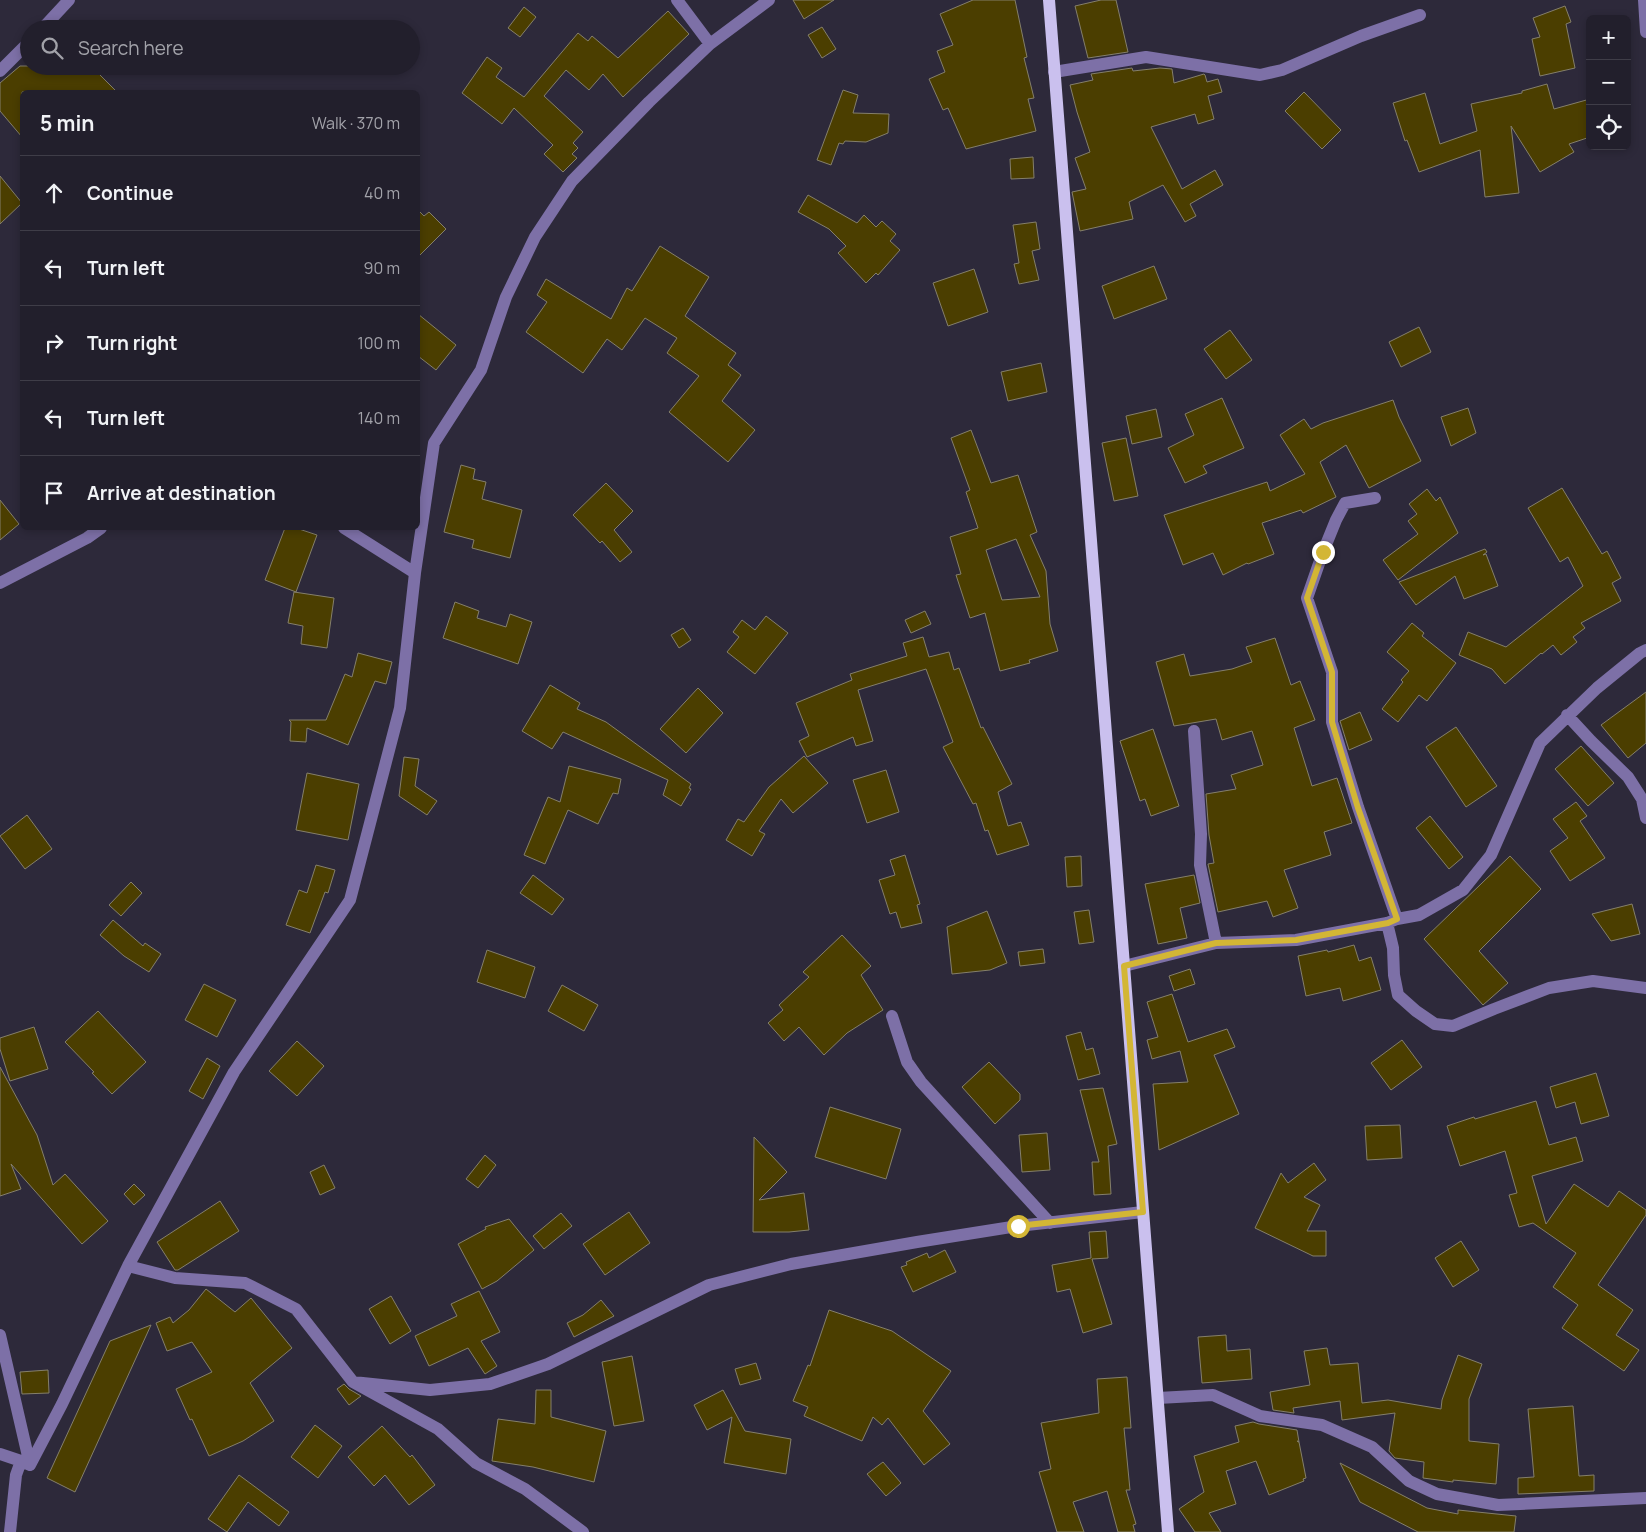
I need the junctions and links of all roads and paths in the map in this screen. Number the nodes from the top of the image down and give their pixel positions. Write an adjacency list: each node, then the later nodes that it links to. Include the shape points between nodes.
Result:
1 (69, 0): 7 (street)
2 (677, 0): 9 (street)
3 (769, 0): 9 (street)
4 (1049, 0): 12 (main road)
5 (1644, 0): 8 (street)
6 (1420, 16): 12 (street, via 1361,36 1282,70 1260,75 1146,57)
7 (50, 20)
8 (1646, 32)
9 (710, 44): 16 (street, via 572,181 535,237 506,297 481,370 434,443)
10 (20, 51): 11 (street)
11 (0, 71)
12 (1054, 72): 24 (main road)
13 (1375, 498): 22 (street, via 1345,503 1307,598 1332,672 1332,722)
14 (98, 530): 17 (street)
15 (347, 530): 16 (street)
16 (415, 573): 29 (street, via 400,708 350,900 234,1072)
17 (0, 583)
18 (1646, 650): 19 (street)
19 (1567, 715): 21 (street, via 1628,776 1642,798); 22 (street, via 1540,743 1491,855 1463,890 1419,915)
20 (1194, 731): 23 (street, via 1200,865)
21 (1646, 818)
22 (1392, 921): 23 (street, via 1296,940); 25 (street, via 1398,995 1435,1024 1453,1026 1548,988 1593,981)
23 (1216, 943): 24 (street)
24 (1124, 966): 27 (main road)
25 (1646, 988)
26 (892, 1016): 28 (street, via 908,1062 921,1082)
27 (1143, 1212): 28 (street); 32 (main road)
28 (1050, 1223): 31 (street, via 791,1264 709,1285 548,1364 490,1384 430,1390)
29 (128, 1266): 31 (street, via 175,1278 245,1283 296,1309); 34 (street, via 62,1404)
30 (0, 1335): 34 (street)
31 (353, 1382): 37 (street, via 438,1429 476,1463 525,1489)
32 (1158, 1398): 35 (street, via 1213,1395 1260,1416 1322,1425 1372,1447 1409,1481 1437,1494 1498,1505); 38 (main road)
33 (0, 1454): 34 (street)
34 (25, 1463): 36 (street, via 16,1475)
35 (1646, 1498)
36 (10, 1532)
37 (583, 1532)
38 (1168, 1532)

